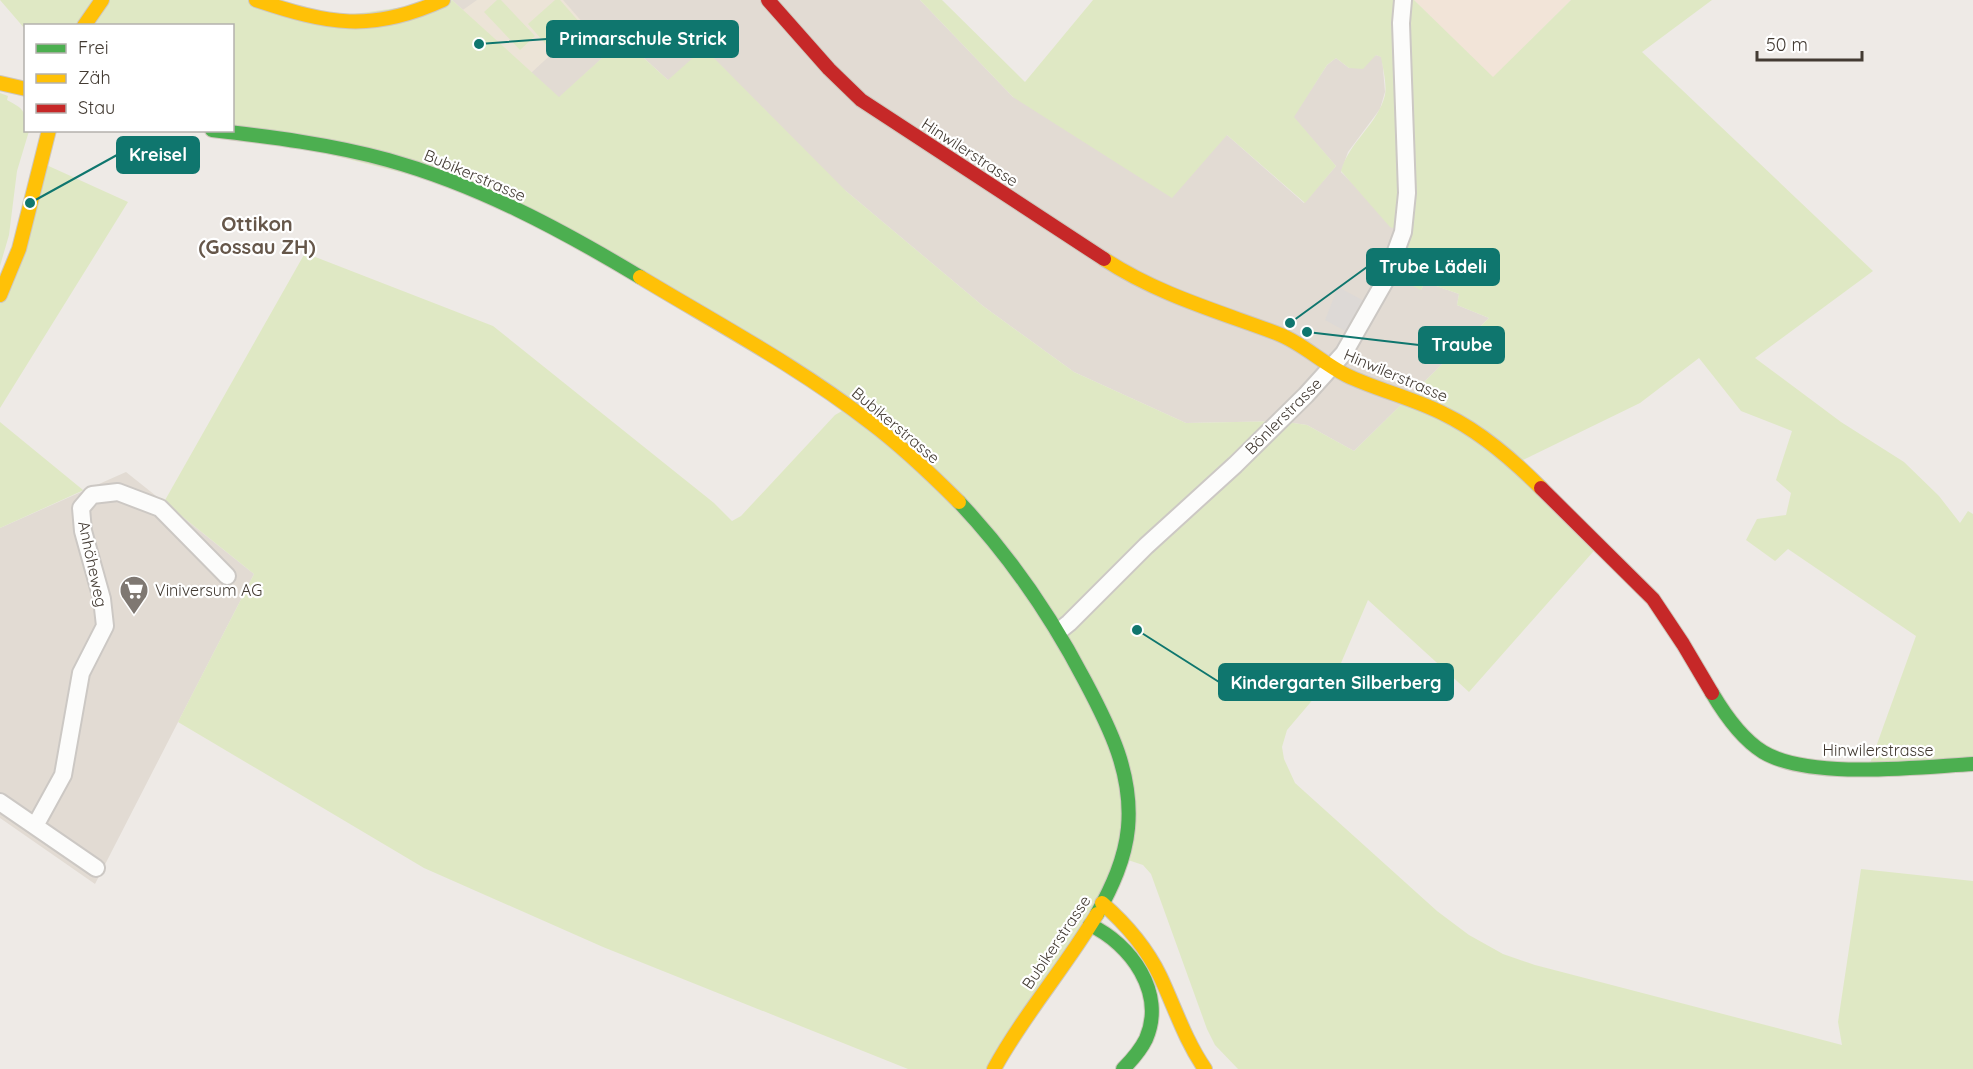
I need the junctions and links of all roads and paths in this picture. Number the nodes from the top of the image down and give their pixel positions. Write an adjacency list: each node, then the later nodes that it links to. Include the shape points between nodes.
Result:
1 (102, 0): 6 (main road)
2 (256, 0): 3 (main road, via 319,19 350,22 396,18)
3 (443, 0)
4 (768, 0): 12 (main road, Hinwilerstrasse, via 861,99 1107,263 1186,301 1279,334)
5 (1403, 0): 12 (street, Bönlerstrasse, via 1407,166 1403,232 1385,281)
6 (85, 24)
7 (0, 82): 8 (main road)
8 (24, 88)
9 (49, 132): 11 (main road, via 21,243)
10 (228, 132): 14 (main road, Bubikerstrasse, via 353,150 412,166 552,227 707,316 843,401 902,448 943,486 1000,550)
11 (0, 295)
12 (1332, 366): 14 (street, Bönlerstrasse, via 1235,465); 15 (main road, Hinwilerstrasse, via 1454,418 1516,463 1660,608 1720,707 1750,743 1765,753 1802,765 1874,770)
13 (227, 576): 17 (street, Anhöheweg, via 160,507 118,492 92,495 81,507 105,626 81,673 63,775)
14 (1059, 631): 19 (main road, Bubikerstrasse, via 1112,733 1127,798 1126,840)
15 (1973, 764)
16 (0, 801): 17 (street)
17 (35, 826): 18 (street)
18 (96, 868)
19 (1102, 903): 20 (main road, Bubikerstrasse); 23 (main road, via 1148,953 1187,1041)
20 (1090, 925): 21 (main road, Bubikerstrasse, via 1028,1012); 22 (main road, via 1123,947 1150,997 1152,1017 1147,1039)
21 (994, 1069)
22 (1124, 1069)
23 (1205, 1069)

